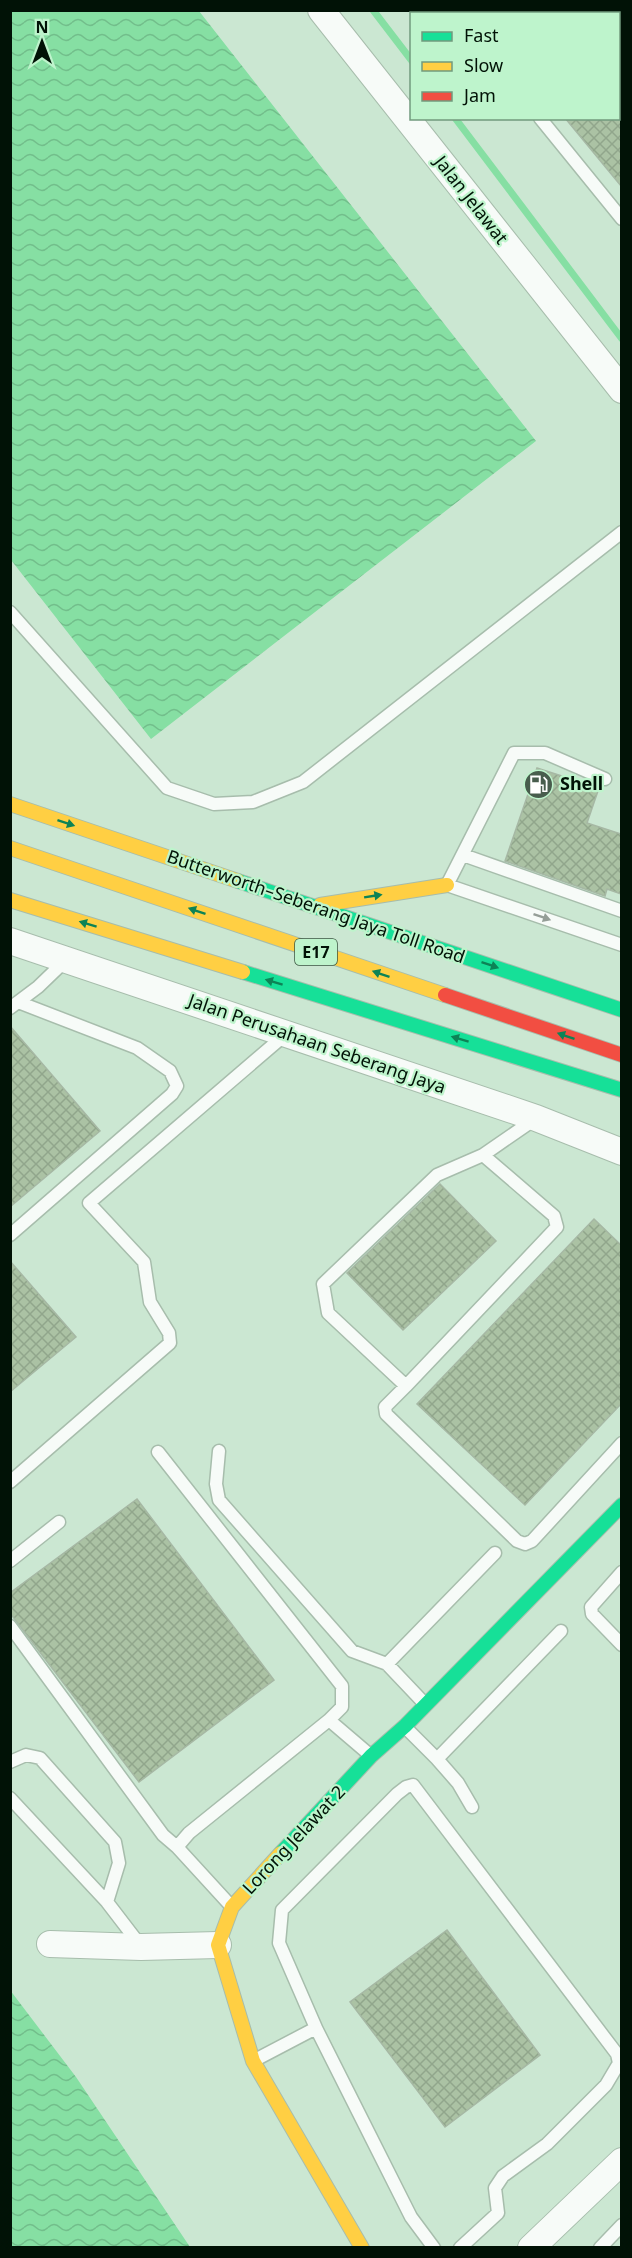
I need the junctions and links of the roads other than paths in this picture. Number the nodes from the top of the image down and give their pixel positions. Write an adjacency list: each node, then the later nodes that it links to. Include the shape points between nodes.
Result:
1 (321, 10): 4 (street, Jalan Jelawat)
2 (542, 120): 3 (lane)
3 (621, 219)
4 (621, 390)
5 (621, 532): 6 (lane, via 303,782 254,802 214,804 167,788)
6 (10, 612)
7 (605, 779): 10 (lane, via 545,753 514,753)
8 (10, 804): 13 (main road, Butterworth–Seberang Jaya Toll Road / E17, one-way to 13)
9 (10, 848): 21 (main road, E17, one-way to 9)
10 (463, 855): 11 (lane); 14 (lane)
11 (447, 885): 13 (main road, one-way to 11); 16 (lane, one-way to 16)
12 (10, 900): 22 (main road, one-way to 12)
13 (315, 906): 19 (main road, Butterworth–Seberang Jaya Toll Road / E17, one-way to 19)
14 (621, 912)
15 (10, 941): 17 (street, Jalan Perusahaan Seberang Jaya)
16 (621, 945)
17 (65, 961): 18 (lane); 20 (street, Jalan Perusahaan Seberang Jaya)
18 (14, 1005): 26 (lane, via 137,1048 170,1071 177,1086)
19 (621, 1010)
20 (287, 1033): 23 (street, Jalan Perusahaan Seberang Jaya); 31 (lane, via 89,1203 144,1262 150,1302 170,1343)
21 (621, 1055)
22 (621, 1090)
23 (536, 1118): 24 (street, Jalan Perusahaan Seberang Jaya); 25 (lane)
24 (621, 1152)
25 (483, 1155): 27 (lane, via 554,1216 557,1227); 27 (lane, via 436,1175 323,1284 328,1313)
26 (10, 1235)
27 (406, 1386): 28 (lane, via 385,1407 386,1414 517,1541 525,1544 532,1541)
28 (621, 1443)
29 (219, 1450): 40 (lane, via 219,1500 352,1651)
30 (158, 1452): 42 (lane, via 342,1686 342,1707)
31 (10, 1482)
32 (621, 1505): 41 (main road, Lorong Jelawat 2)
33 (58, 1522): 35 (lane)
34 (495, 1552): 40 (lane)
35 (10, 1561)
36 (621, 1572): 39 (lane, via 591,1607 592,1614)
37 (10, 1626): 49 (lane, via 163,1835)
38 (561, 1631): 45 (lane)
39 (621, 1645)
40 (387, 1664): 41 (lane)
41 (425, 1704): 43 (main road, Lorong Jelawat 2)
42 (329, 1720): 44 (lane); 49 (lane, via 189,1833)
43 (405, 1726): 44 (main road, Lorong Jelawat 2); 45 (lane)
44 (371, 1756): 51 (main road, Lorong Jelawat 2)
45 (437, 1759): 48 (lane, via 458,1783)
46 (10, 1762): 50 (lane, via 26,1755 40,1758 115,1842 119,1863)
47 (10, 1797): 50 (lane)
48 (471, 1807)
49 (177, 1847): 51 (lane)
50 (107, 1902): 54 (lane)
51 (232, 1907): 53 (main road, Lorong Jelawat 2)
52 (50, 1944): 54 (street)
53 (218, 1945): 54 (street); 56 (main road)
54 (141, 1947)
55 (316, 2028): 56 (lane); 60 (lane, via 411,2217); 61 (lane, via 279,1943 282,1910 397,1794 413,1785 617,2054 619,2063 606,2085 547,2144 503,2176 495,2188 498,2213)
56 (254, 2061): 59 (main road)
57 (621, 2161): 62 (street)
58 (621, 2225): 63 (lane)
59 (362, 2247)
60 (434, 2247)
61 (460, 2247)
62 (531, 2247)
63 (600, 2247)

